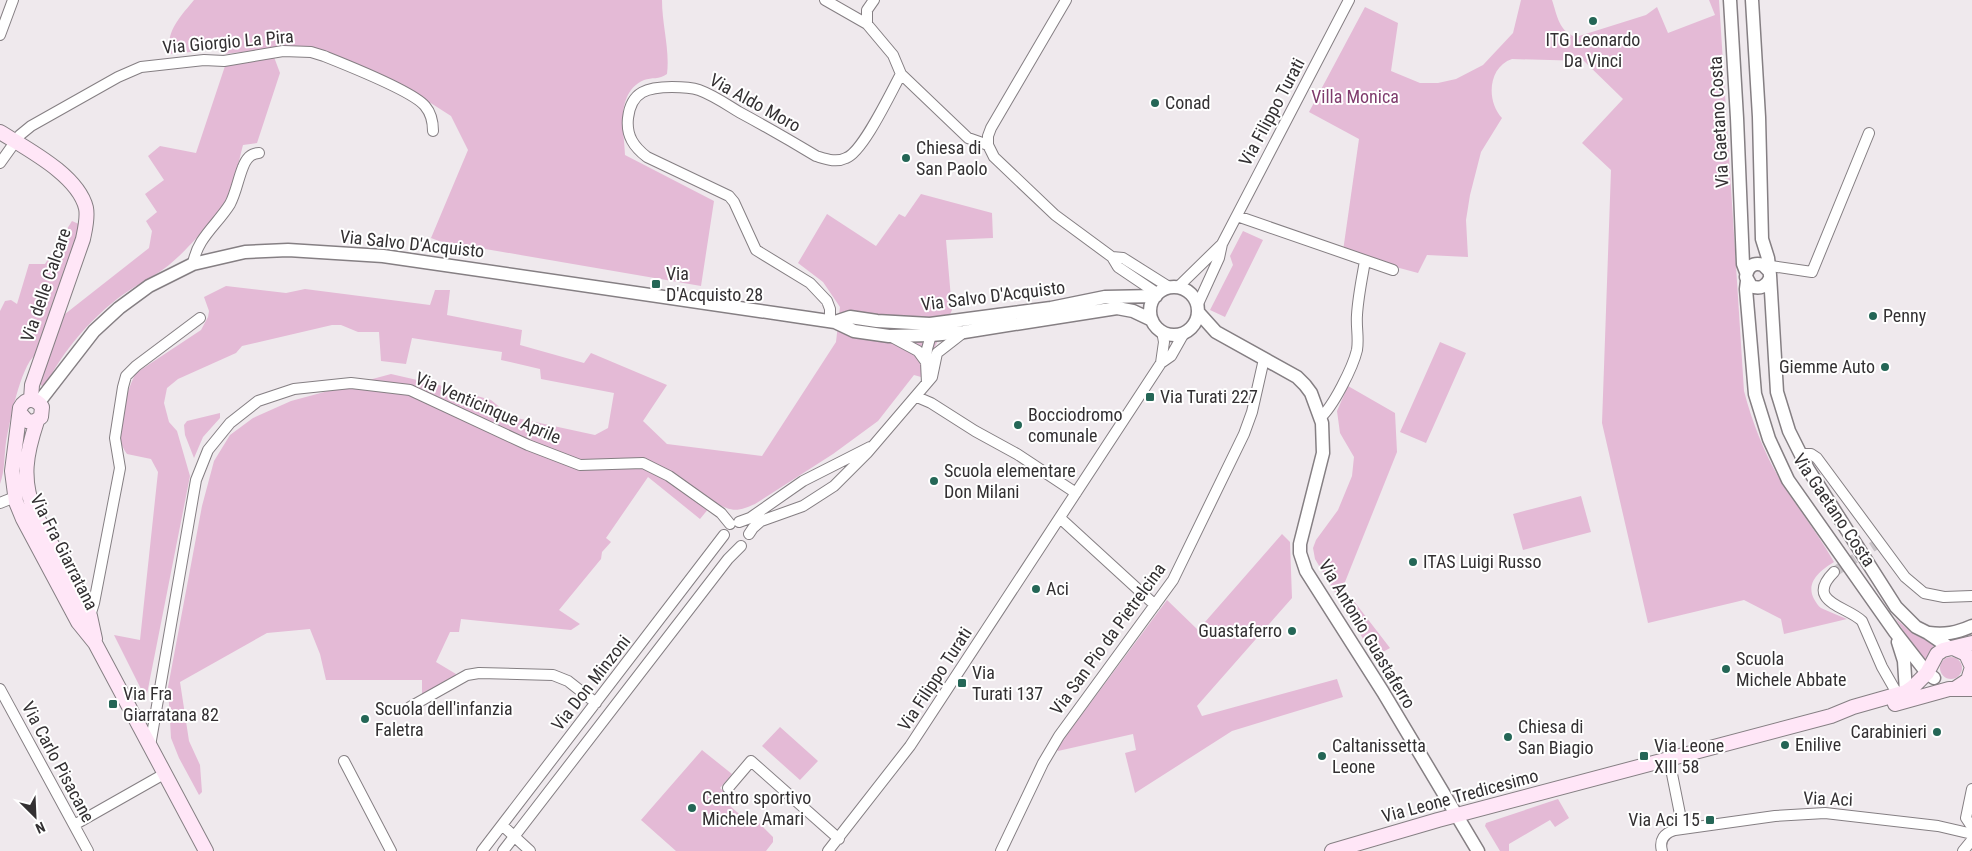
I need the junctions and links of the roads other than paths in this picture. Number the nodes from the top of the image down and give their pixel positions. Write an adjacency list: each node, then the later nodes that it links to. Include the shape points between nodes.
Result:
1 (13, 0): 11 (street)
2 (825, 0): 10 (street)
3 (874, 0): 10 (street, via 867,10)
4 (1066, 0): 17 (street, via 991,128)
5 (1349, 0): 9 (street)
6 (1357, 0): 9 (street, Via Filippo Turati)
7 (1730, 0): 27 (street, Via Gaetano Costa, via 1743,264)
8 (1752, 0): 26 (street, Via Gaetano Costa, via 1762,240)
9 (1345, 10): 20 (street, Via Filippo Turati)
10 (867, 24): 12 (street, via 893,55)
11 (0, 36)
12 (901, 74): 17 (street, via 968,138); 33 (street, Via Aldo Moro, via 860,146 839,161 816,156 697,89 655,87 638,95 629,110 628,132 638,150 729,196 756,250 810,283 827,301)
13 (433, 131): 16 (street, Via Giorgio La Pira, via 433,122 425,106 406,93 324,56 312,52 283,51 224,61 153,65 129,71 31,126)
14 (0, 132): 16 (main road, Via delle Calcare)
15 (1869, 133): 26 (street, via 1812,272)
16 (15, 142): 19 (street, Via Giorgio La Pira); 46 (main road, Via delle Calcare, via 68,178 86,207 82,239 32,385)
17 (988, 145): 22 (street, via 994,157 1055,215)
18 (259, 153): 24 (street, via 246,160 230,204 199,244)
19 (0, 164)
20 (1236, 216): 21 (street, Via Filippo Turati); 23 (street)
21 (1222, 244): 28 (street); 30 (street)
22 (1112, 257): 28 (street, via 1123,258); 29 (street, via 1118,267)
23 (1365, 260): 25 (street); 48 (street, via 1357,316 1357,350 1328,412)
24 (193, 264): 33 (street, Via Salvo D'Acquisto, via 245,252 288,250 383,256); 46 (street, Via Salvo D'Acquisto, via 149,286 119,308 94,331)
25 (1393, 270)
26 (1771, 270): 27 (street, via 1754,264); 27 (street, via 1766,284 1758,288 1751,286); 51 (street, Via Gaetano Costa, via 1777,392)
27 (1747, 277): 65 (street, Via Gaetano Costa, via 1755,394 1769,439 1788,480)
28 (1174, 287): 29 (street); 30 (street, via 1190,293)
29 (1157, 295): 32 (street, via 1151,307); 34 (street, Via Salvo D'Acquisto, via 1105,297)
30 (1198, 308): 36 (street, via 1197,319); 38 (street)
31 (200, 318): 63 (street, via 126,376 115,438 120,468)
32 (1152, 320): 35 (street); 37 (street, Via Salvo D'Acquisto, via 1117,308)
33 (833, 322): 34 (street, Via Salvo D'Acquisto, via 850,317); 39 (street, Via Salvo D'Acquisto, via 854,331)
34 (931, 330): 37 (street, Via Salvo D'Acquisto); 39 (street, Via Salvo D'Acquisto); 40 (street); 42 (street)
35 (1162, 331): 36 (street, via 1176,335); 43 (street)
36 (1186, 331): 38 (street); 43 (street, Via Filippo Turati, via 1171,356)
37 (964, 332): 40 (street)
38 (1216, 332): 41 (street, Via Antonio Guastaferro)
39 (889, 336): 42 (street, via 918,352)
40 (937, 354): 44 (street, Via Don Minzoni, via 932,378)
41 (1264, 359): 48 (street, Via Antonio Guastaferro, via 1306,385); 62 (street, Via San Pio da Pietrelcina, via 1244,434 1180,566)
42 (926, 362): 44 (street)
43 (1161, 364): 52 (street, Via Filippo Turati)
44 (927, 383): 45 (street, Via Don Minzoni)
45 (917, 396): 50 (street, Via Don Minzoni); 52 (street, via 1017,454)
46 (35, 401): 47 (main road, via 22,404); 49 (main road, via 43,412)
47 (20, 413): 49 (main road, via 27,421); 53 (main road, Via Fra Giarratana, via 12,471)
48 (1320, 418): 84 (street, Via Antonio Guastaferro, via 1324,453 1300,544 1302,561)
49 (37, 420): 63 (main road, Via Fra Giarratana, via 28,447 29,498)
50 (875, 444): 56 (street, Via Don Minzoni, via 803,481 750,518); 57 (street, Via Don Minzoni, via 834,486 804,506 761,521)
51 (1800, 454): 61 (street, via 1811,454 1817,458 1905,577 1924,593 1944,598); 66 (street, Via Gaetano Costa, via 1896,607 1916,627)
52 (1076, 493): 55 (street, Via Filippo Turati)
53 (15, 497): 54 (street); 67 (main road, Via Fra Giarratana, via 23,519 78,622)
54 (0, 503)
55 (1060, 518): 62 (street); 91 (street, Via Filippo Turati, via 910,746)
56 (735, 523): 57 (street, via 746,526); 58 (street, Via Don Minzoni, via 727,527); 78 (street, Via Venticinque Aprile, via 669,476 643,463 580,465 528,445 410,390 351,383 294,389 258,401 230,423 208,450 196,480)
57 (749, 534): 59 (street, Via Don Minzoni, via 748,541)
58 (724, 535): 59 (street, via 728,544); 75 (street, Via Don Minzoni)
59 (741, 546): 90 (street, Via Don Minzoni)
60 (1834, 572): 74 (street, via 1824,586 1825,596 1832,604 1862,621 1882,667)
61 (1972, 596)
62 (1155, 605): 100 (street, Via San Pio da Pietrelcina, via 1058,736)
63 (90, 616): 67 (main road, Via Fra Giarratana)
64 (1972, 626): 66 (street, via 1955,633)
65 (1895, 632): 70 (street, Via Gaetano Costa); 74 (street, via 1904,662)
66 (1928, 633): 69 (street, Via Gaetano Costa)
67 (95, 642): 78 (main road, Via Fra Giarratana)
68 (1972, 643): 69 (main road)
69 (1951, 648): 70 (main road, via 1937,654); 71 (main road, via 1966,654 1972,667 1968,680)
70 (1930, 673): 71 (main road, via 1938,684); 74 (main road)
71 (1952, 688): 73 (main road); 77 (main road, via 1855,715)
72 (0, 689): 85 (street, Via Carlo Pisacane)
73 (1972, 689)
74 (1902, 693): 77 (main road)
75 (596, 703): 76 (street, via 568,681 553,675 479,673 467,675); 86 (street, Via Don Minzoni)
76 (410, 707)
77 (1831, 716): 79 (main road, Via Leone Tredicesimo)
78 (150, 747): 81 (main road, Via Fra Giarratana)
79 (1669, 759): 84 (main road, Via Leone Tredicesimo); 88 (street)
80 (344, 761): 95 (street)
81 (164, 774): 85 (street); 94 (main road, Via Fra Giarratana)
82 (728, 788): 91 (street, via 751,761)
83 (1972, 789): 87 (street, via 1966,818)
84 (1457, 816): 101 (main road, Via Leone Tredicesimo); 102 (street, Via Antonio Guastaferro)
85 (74, 825): 93 (street, Via Carlo Pisacane)
86 (502, 825): 90 (street); 96 (street, Via Don Minzoni)
87 (1972, 828)
88 (1683, 829): 89 (street, Via Aci, via 1775,816 1825,813 1938,826); 103 (street, via 1666,834 1661,842)
89 (1972, 834)
90 (515, 836): 97 (street, Via Don Minzoni); 98 (street)
91 (839, 839): 99 (street, Via Filippo Turati)
92 (1972, 840): 104 (street)
93 (88, 851)
94 (206, 851)
95 (391, 851)
96 (482, 851)
97 (504, 851)
98 (530, 851)
99 (828, 851)
100 (1001, 851)
101 (1332, 851)
102 (1478, 851)
103 (1662, 851)
104 (1963, 851)

